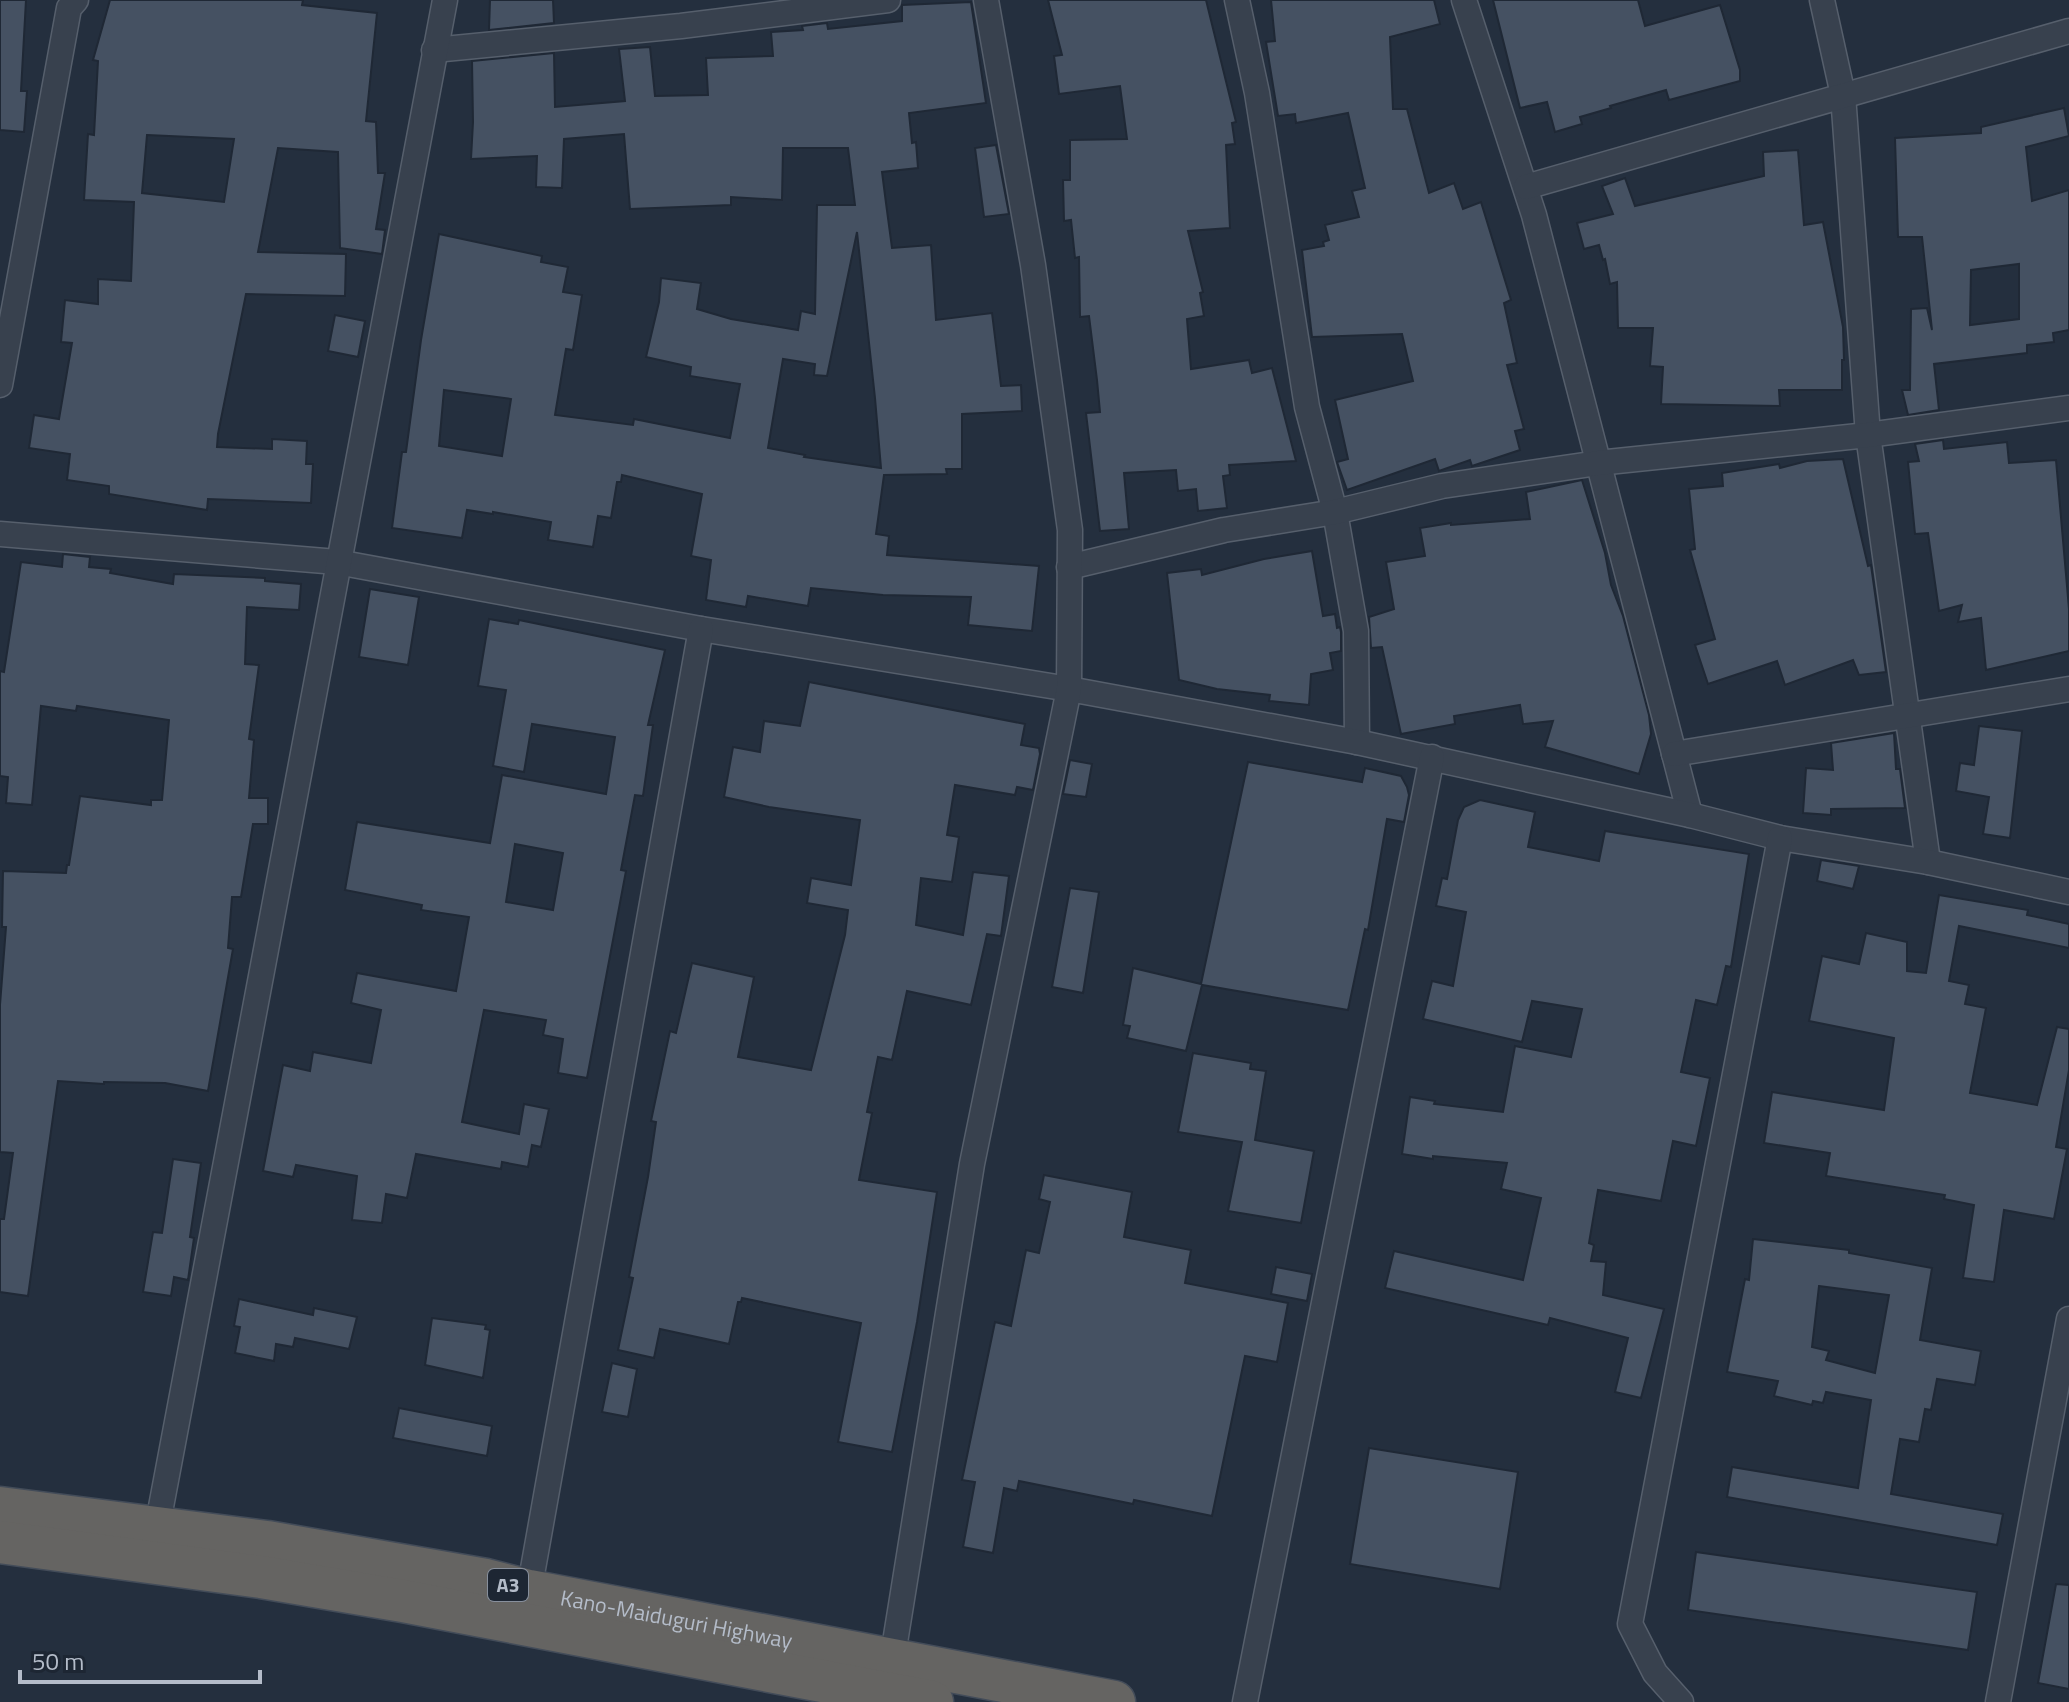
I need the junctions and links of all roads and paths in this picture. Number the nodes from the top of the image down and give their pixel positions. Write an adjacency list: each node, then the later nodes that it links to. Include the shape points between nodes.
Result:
1 (76, 0): 12 (street, via 69,8)
2 (445, 0): 9 (street)
3 (888, 0): 9 (street)
4 (986, 0): 19 (street, via 1033,265 1070,530)
5 (1237, 0): 16 (street, via 1307,407)
6 (1464, 0): 11 (street)
7 (1822, 0): 10 (street)
8 (2069, 31): 10 (street)
9 (434, 50): 18 (street)
10 (1843, 95): 11 (street); 14 (street)
11 (1526, 187): 15 (street)
12 (0, 385)
13 (2069, 408): 14 (street)
14 (1868, 435): 15 (street); 23 (street)
15 (1598, 463): 16 (street, via 1442,486); 25 (street)
16 (1335, 512): 19 (street, via 1224,530); 24 (street, via 1356,631)
17 (0, 534): 18 (street)
18 (337, 562): 20 (street); 33 (street)
19 (1069, 567): 21 (street)
20 (701, 629): 21 (street); 35 (street)
21 (1069, 689): 24 (street); 36 (street, via 972,1164)
22 (2069, 689): 23 (street)
23 (1909, 715): 25 (street); 29 (street)
24 (1357, 742): 26 (street)
25 (1674, 754): 27 (street)
26 (1432, 757): 27 (street); 40 (street)
27 (1690, 815): 28 (street)
28 (1780, 838): 29 (street); 41 (street, via 1630,1624 1655,1673)
29 (1928, 862): 30 (street)
30 (2069, 892)
31 (2069, 1319): 42 (street)
32 (0, 1508): 33 (highway, Kano-Maiduguri Highway / A3)
33 (157, 1528): 35 (highway, Kano-Maiduguri Highway / A3, via 283,1545)
34 (0, 1542): 38 (highway, Kano-Maiduguri Highway / A3, via 388,1598)
35 (529, 1591): 36 (highway, Kano-Maiduguri Highway / A3)
36 (892, 1661): 37 (highway, Kano-Maiduguri Highway / A3)
37 (1011, 1693): 39 (highway, Kano-Maiduguri Highway / A3)
38 (932, 1702)
39 (1114, 1702)
40 (1245, 1702)
41 (1681, 1702)
42 (1998, 1702)

